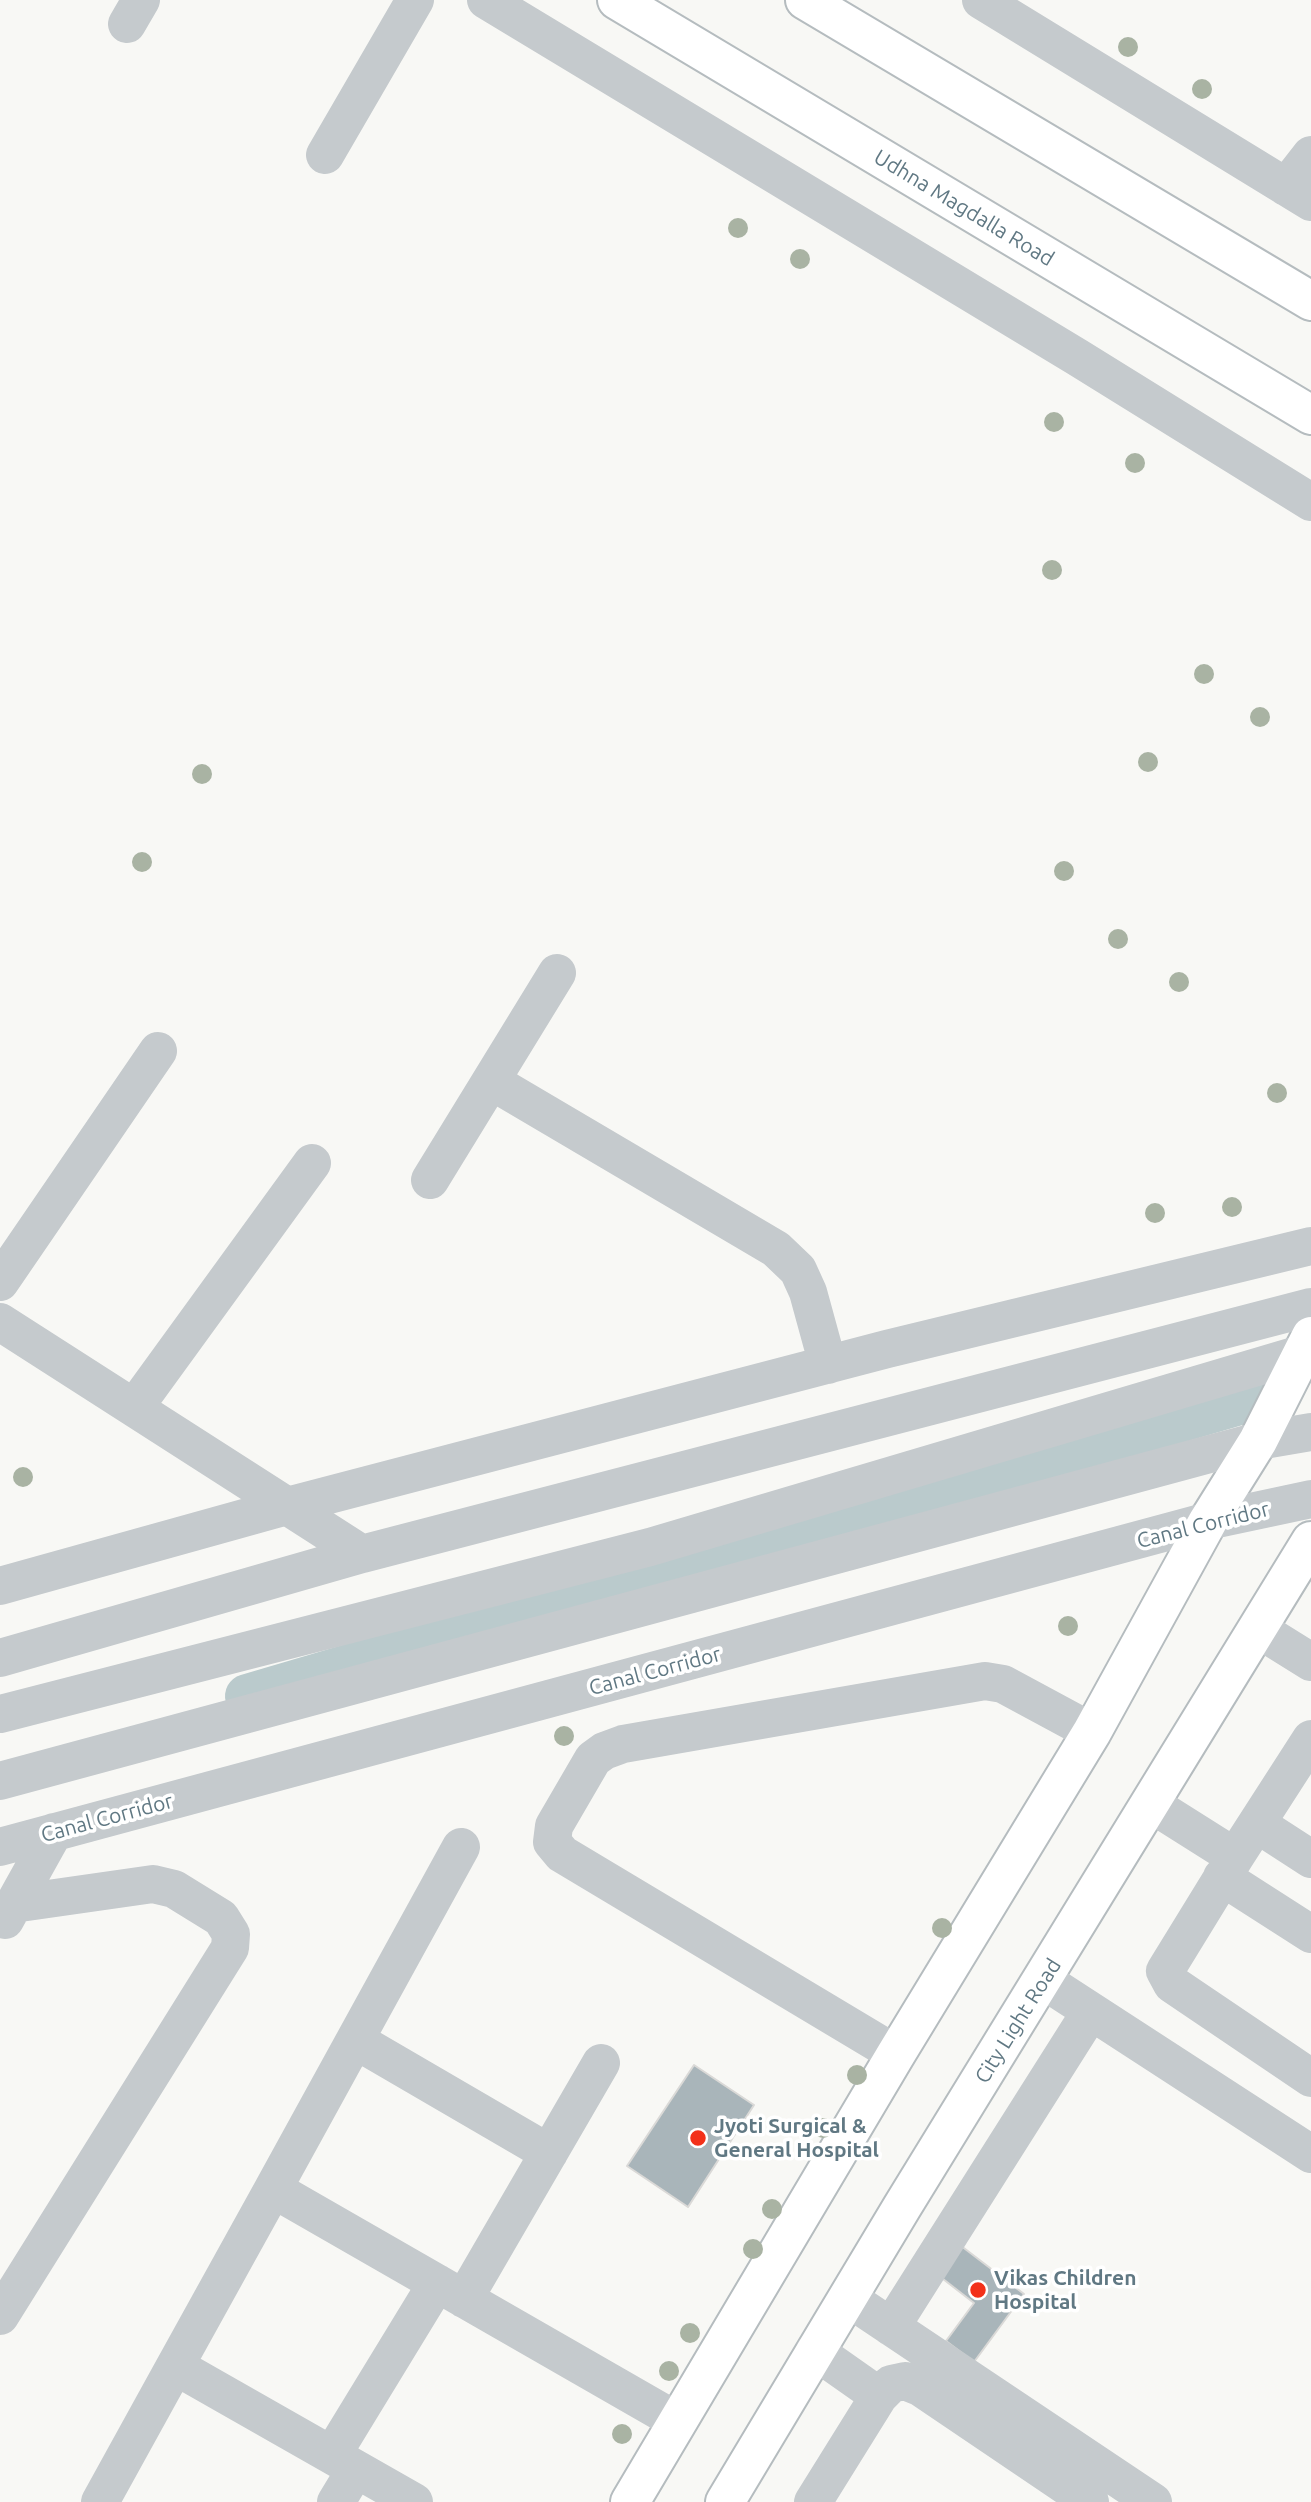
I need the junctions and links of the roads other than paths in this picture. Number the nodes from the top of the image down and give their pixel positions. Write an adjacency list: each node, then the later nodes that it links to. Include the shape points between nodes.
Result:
1 (415, 0): 6 (street)
2 (486, 0): 11 (street)
3 (617, 0): 10 (main road, Udhna Magdalla Road)
4 (804, 0): 9 (main road)
5 (981, 0): 8 (street)
6 (325, 155)
7 (1311, 155): 8 (street)
8 (1299, 194)
9 (1311, 301)
10 (1311, 415)
11 (1311, 502)
12 (557, 973): 14 (street)
13 (158, 1051): 18 (street)
14 (491, 1081): 16 (street); 22 (street, via 776,1249 799,1270)
15 (312, 1163): 23 (street)
16 (430, 1180)
17 (1311, 1246): 22 (street)
18 (0, 1282)
19 (1311, 1307): 30 (street)
20 (0, 1322): 23 (street)
21 (1308, 1347): 25 (main road); 35 (street, via 650,1547)
22 (828, 1365): 27 (street)
23 (134, 1408): 27 (street)
24 (1311, 1432): 25 (street)
25 (1258, 1441): 28 (main road); 38 (street)
26 (1311, 1499): 28 (street, Canal Corridor)
27 (287, 1506): 30 (street); 31 (street)
28 (1208, 1521): 36 (main road); 41 (street, Canal Corridor)
29 (1311, 1541): 32 (main road, City Light Road)
30 (362, 1554): 33 (street)
31 (0, 1586)
32 (1258, 1629): 34 (street); 39 (main road, City Light Road)
33 (0, 1658)
34 (1311, 1662)
35 (0, 1714)
36 (1092, 1732): 51 (main road); 51 (street, via 1003,1684 985,1681 623,1744 593,1759 554,1826 552,1842 562,1854)
37 (1311, 1739): 40 (street)
38 (0, 1780)
39 (1152, 1804): 45 (street); 48 (main road, City Light Road)
40 (1257, 1824): 44 (street); 45 (street)
41 (54, 1832): 42 (street, Canal Corridor); 46 (street)
42 (0, 1847)
43 (461, 1847): 50 (street)
44 (1311, 1859)
45 (1228, 1867): 47 (street); 53 (street, via 1165,1971 1167,1978)
46 (7, 1916): 59 (street, via 153,1884 174,1889 221,1918 231,1934 230,1948)
47 (1311, 1934)
48 (1043, 1980): 49 (street); 58 (main road, City Light Road)
49 (1091, 2011): 55 (street); 60 (street)
50 (355, 2040): 54 (street); 56 (street)
51 (896, 2054): 64 (main road)
52 (601, 2063): 54 (street)
53 (1311, 2078)
54 (549, 2153): 57 (street)
55 (1311, 2154)
56 (273, 2189): 57 (street); 62 (street)
57 (450, 2291): 64 (street); 65 (street)
58 (848, 2298): 60 (street); 61 (main road, City Light Road)
59 (0, 2316)
60 (891, 2327): 73 (street)
61 (815, 2351): 63 (street); 70 (main road, City Light Road)
62 (175, 2366): 65 (street); 66 (street)
63 (879, 2396): 71 (street); 72 (street, via 891,2384 905,2381 920,2387)
64 (677, 2421): 69 (main road)
65 (344, 2462): 67 (street); 68 (street)
66 (100, 2502)
67 (337, 2502)
68 (414, 2502)
69 (630, 2502)
70 (725, 2502)
71 (813, 2502)
72 (1090, 2502)
73 (1153, 2502)

